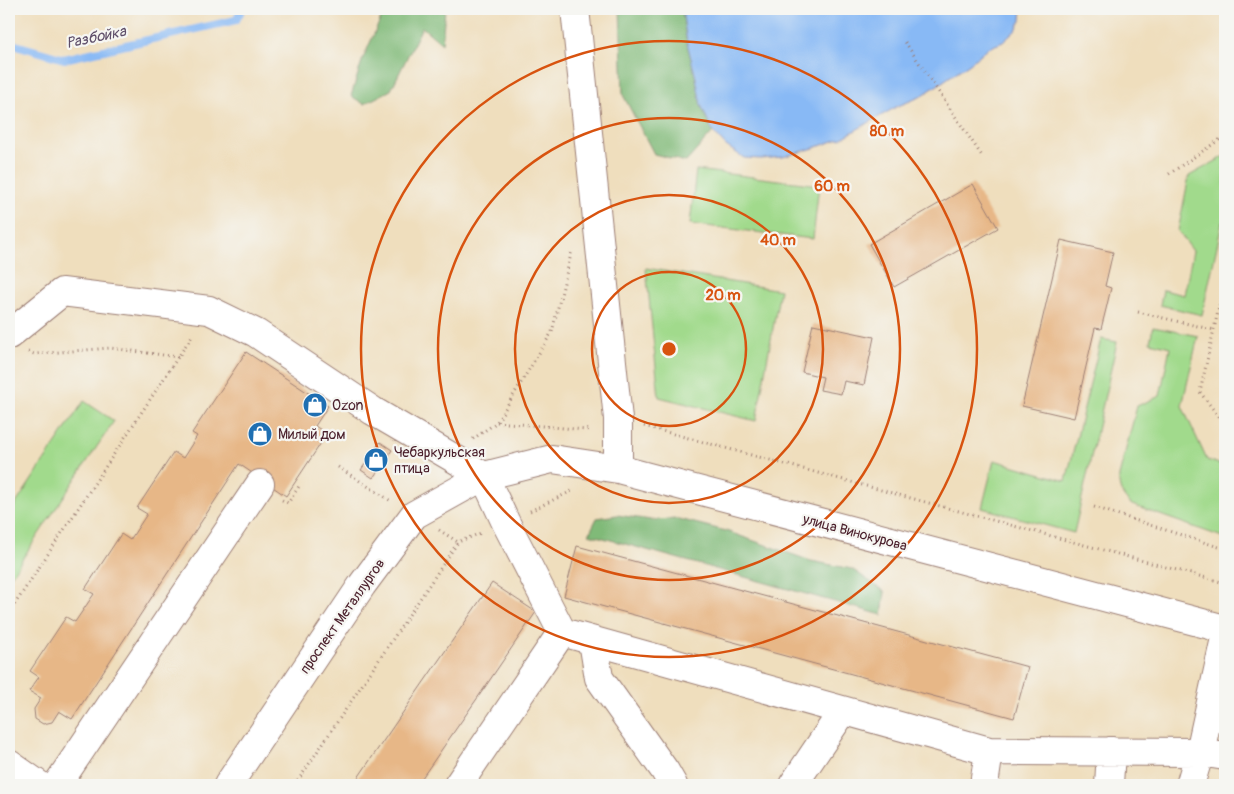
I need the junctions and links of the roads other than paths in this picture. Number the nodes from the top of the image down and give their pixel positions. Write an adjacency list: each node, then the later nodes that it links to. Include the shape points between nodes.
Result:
1 (575, 9): 3 (street, via 618,419)
2 (17, 343): 4 (street, via 62,292 209,310 256,333 373,411)
3 (618, 469): 4 (street, улица Винокурова, via 552,459); 6 (street, улица Винокурова)
4 (484, 476): 7 (street); 17 (street, проспект Металлургов, via 414,515 362,585)
5 (260, 484): 16 (street)
6 (1225, 629)
7 (562, 632): 9 (street); 18 (street)
8 (1225, 638): 13 (street)
9 (594, 641): 10 (street); 19 (street, via 598,678)
10 (843, 711): 11 (street); 20 (street)
11 (989, 751): 12 (street); 21 (street)
12 (1111, 751): 13 (street); 22 (street)
13 (1213, 754): 23 (street); 24 (street)
14 (9, 764): 15 (street)
15 (40, 785)
16 (57, 785)
17 (228, 785)
18 (458, 785)
19 (672, 785)
20 (793, 785)
21 (984, 785)
22 (1109, 785)
23 (1190, 785)
24 (1209, 785)

